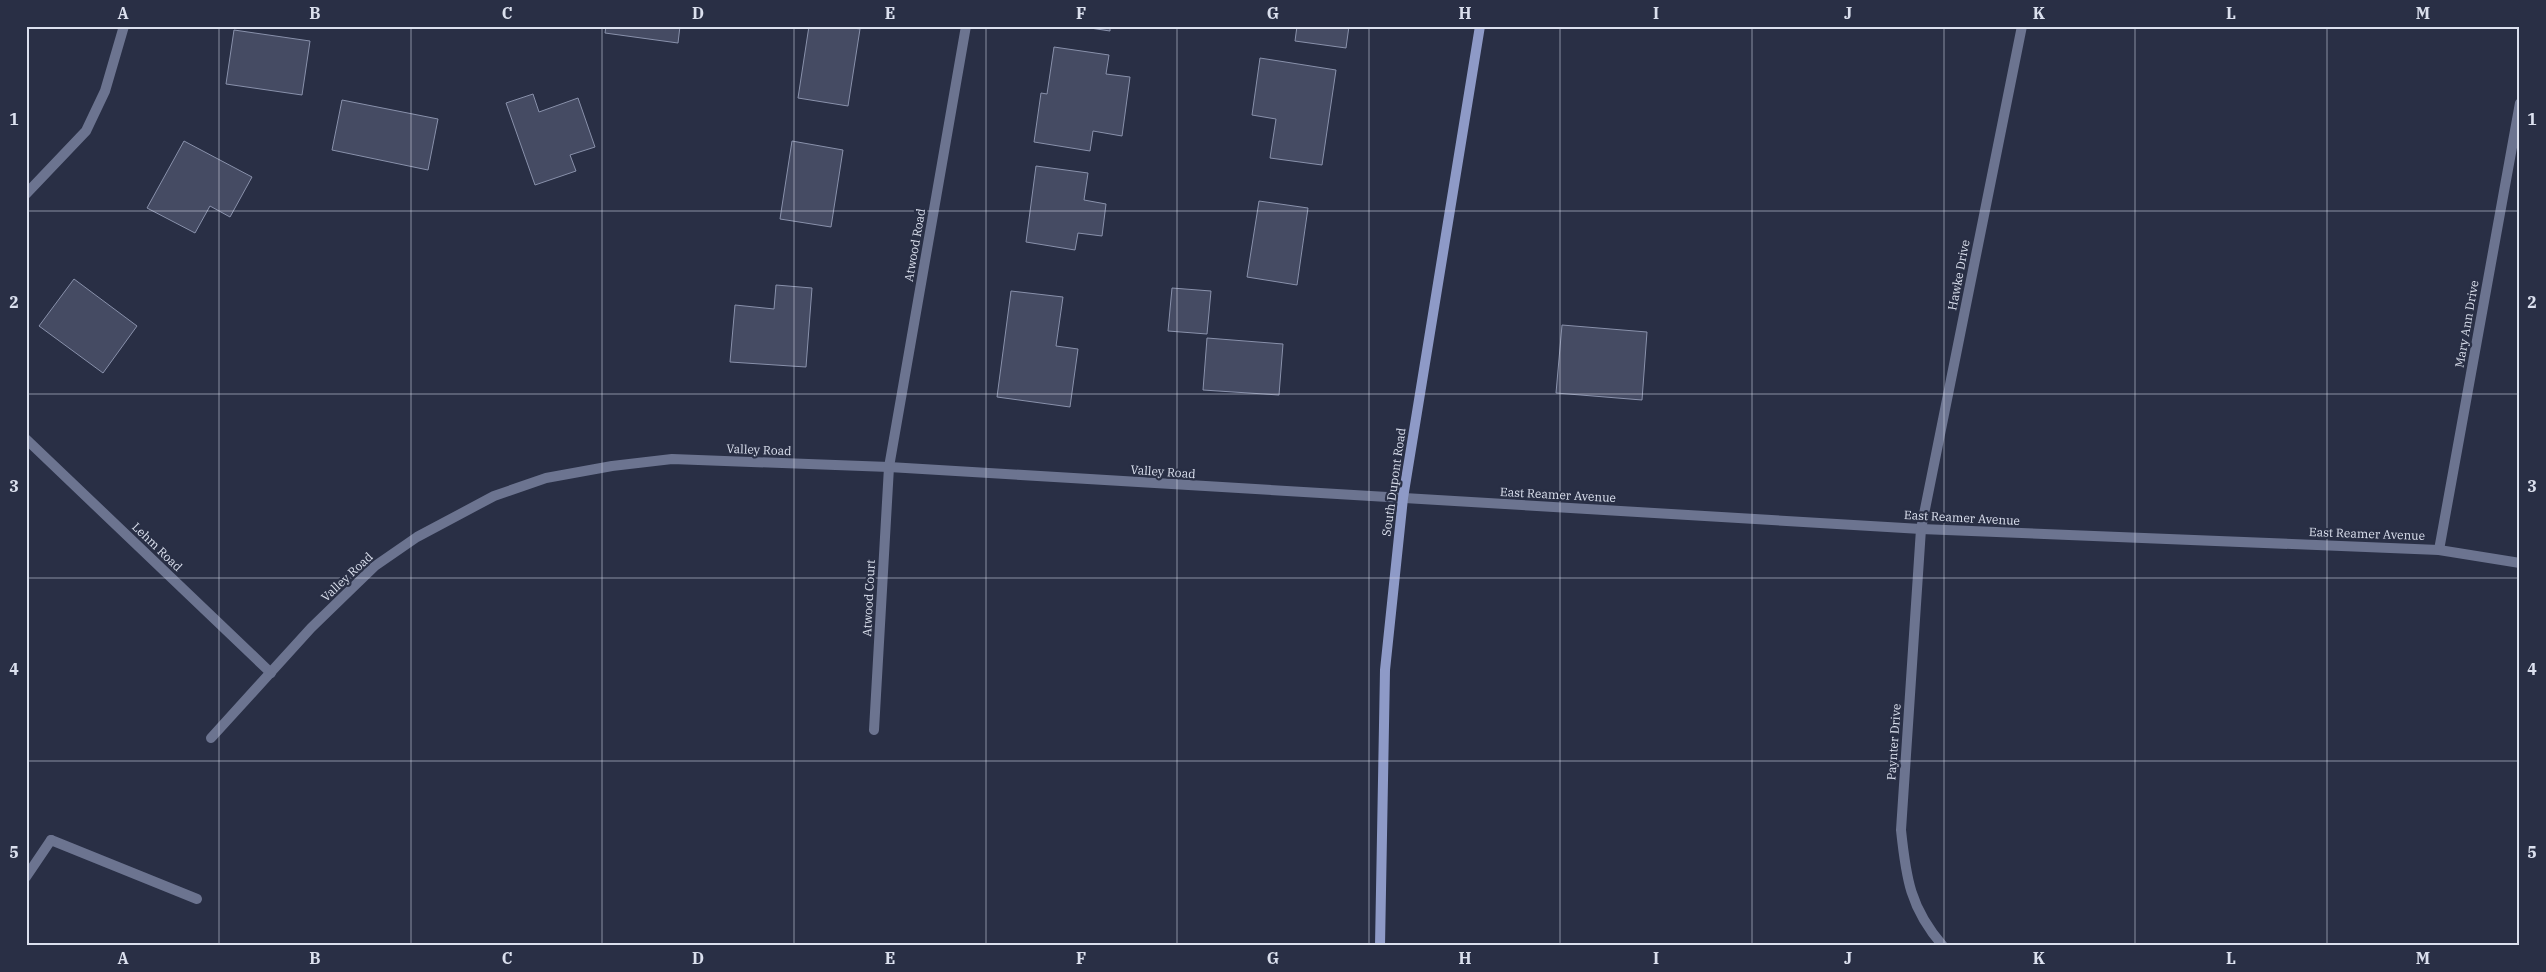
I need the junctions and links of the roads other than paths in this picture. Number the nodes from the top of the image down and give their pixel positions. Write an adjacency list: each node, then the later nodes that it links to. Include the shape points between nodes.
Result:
1 (124, 26): 6 (street, via 105,91 86,131)
2 (966, 26): 8 (street, Atwood Road)
3 (1480, 26): 9 (street, South Dupont Road)
4 (2022, 26): 10 (street, Hawke Drive)
5 (2520, 103): 11 (street, Mary Ann Drive)
6 (26, 194)
7 (26, 439): 13 (street, Lehm Road)
8 (889, 467): 9 (street, Valley Road); 13 (street, Valley Road, via 672,459 546,478 494,496 417,537 375,566 311,628); 14 (street, Atwood Court)
9 (1403, 498): 10 (street, East Reamer Avenue); 18 (street, South Dupont Road, via 1385,670)
10 (1921, 529): 11 (street, East Reamer Avenue); 19 (street, Paynter Drive, via 1901,830 1906,879 1926,927)
11 (2439, 550): 12 (street, East Reamer Avenue)
12 (2520, 563)
13 (271, 673): 15 (street, Valley Road)
14 (874, 730)
15 (211, 738)
16 (26, 877): 17 (street, via 52,840)
17 (197, 899)
18 (1380, 946)
19 (1943, 946)

